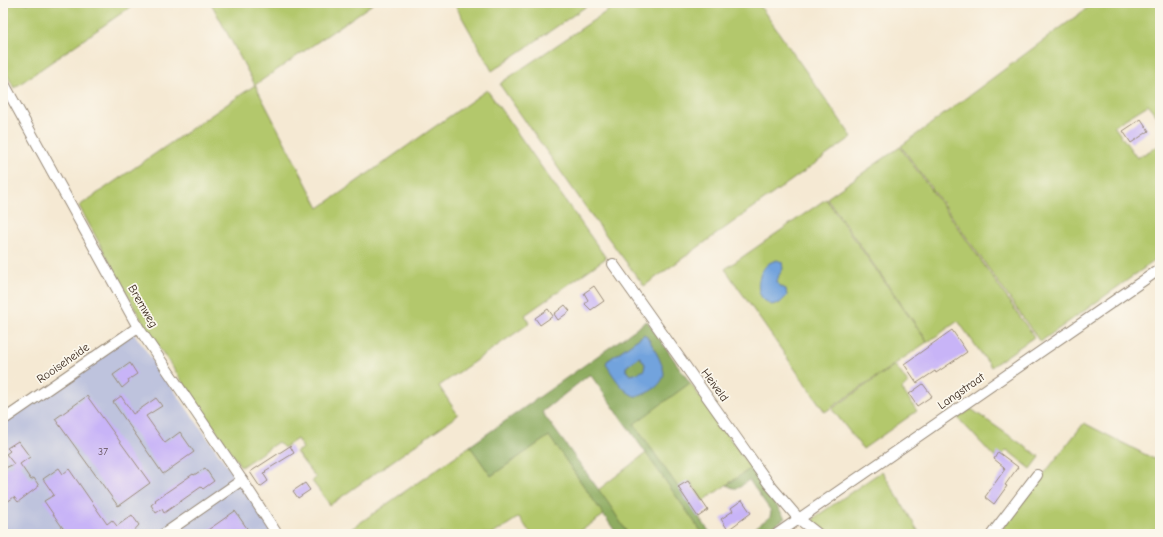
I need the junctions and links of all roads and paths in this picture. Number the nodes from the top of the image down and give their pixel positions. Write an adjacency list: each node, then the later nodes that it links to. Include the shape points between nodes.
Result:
1 (3, 82): 4 (street, Bremweg)
2 (613, 264): 8 (street, Heiveld, via 770,484)
3 (1160, 270): 8 (street, Langstraat)
4 (138, 327): 5 (street, Rooiseheide); 7 (street, Bremweg)
5 (3, 420)
6 (1037, 475): 13 (street)
7 (242, 480): 9 (street); 10 (street, Bremweg)
8 (799, 519): 11 (street, Langstraat); 12 (street, Heiveld)
9 (164, 534)
10 (277, 534)
11 (777, 534)
12 (818, 534)
13 (992, 534)

